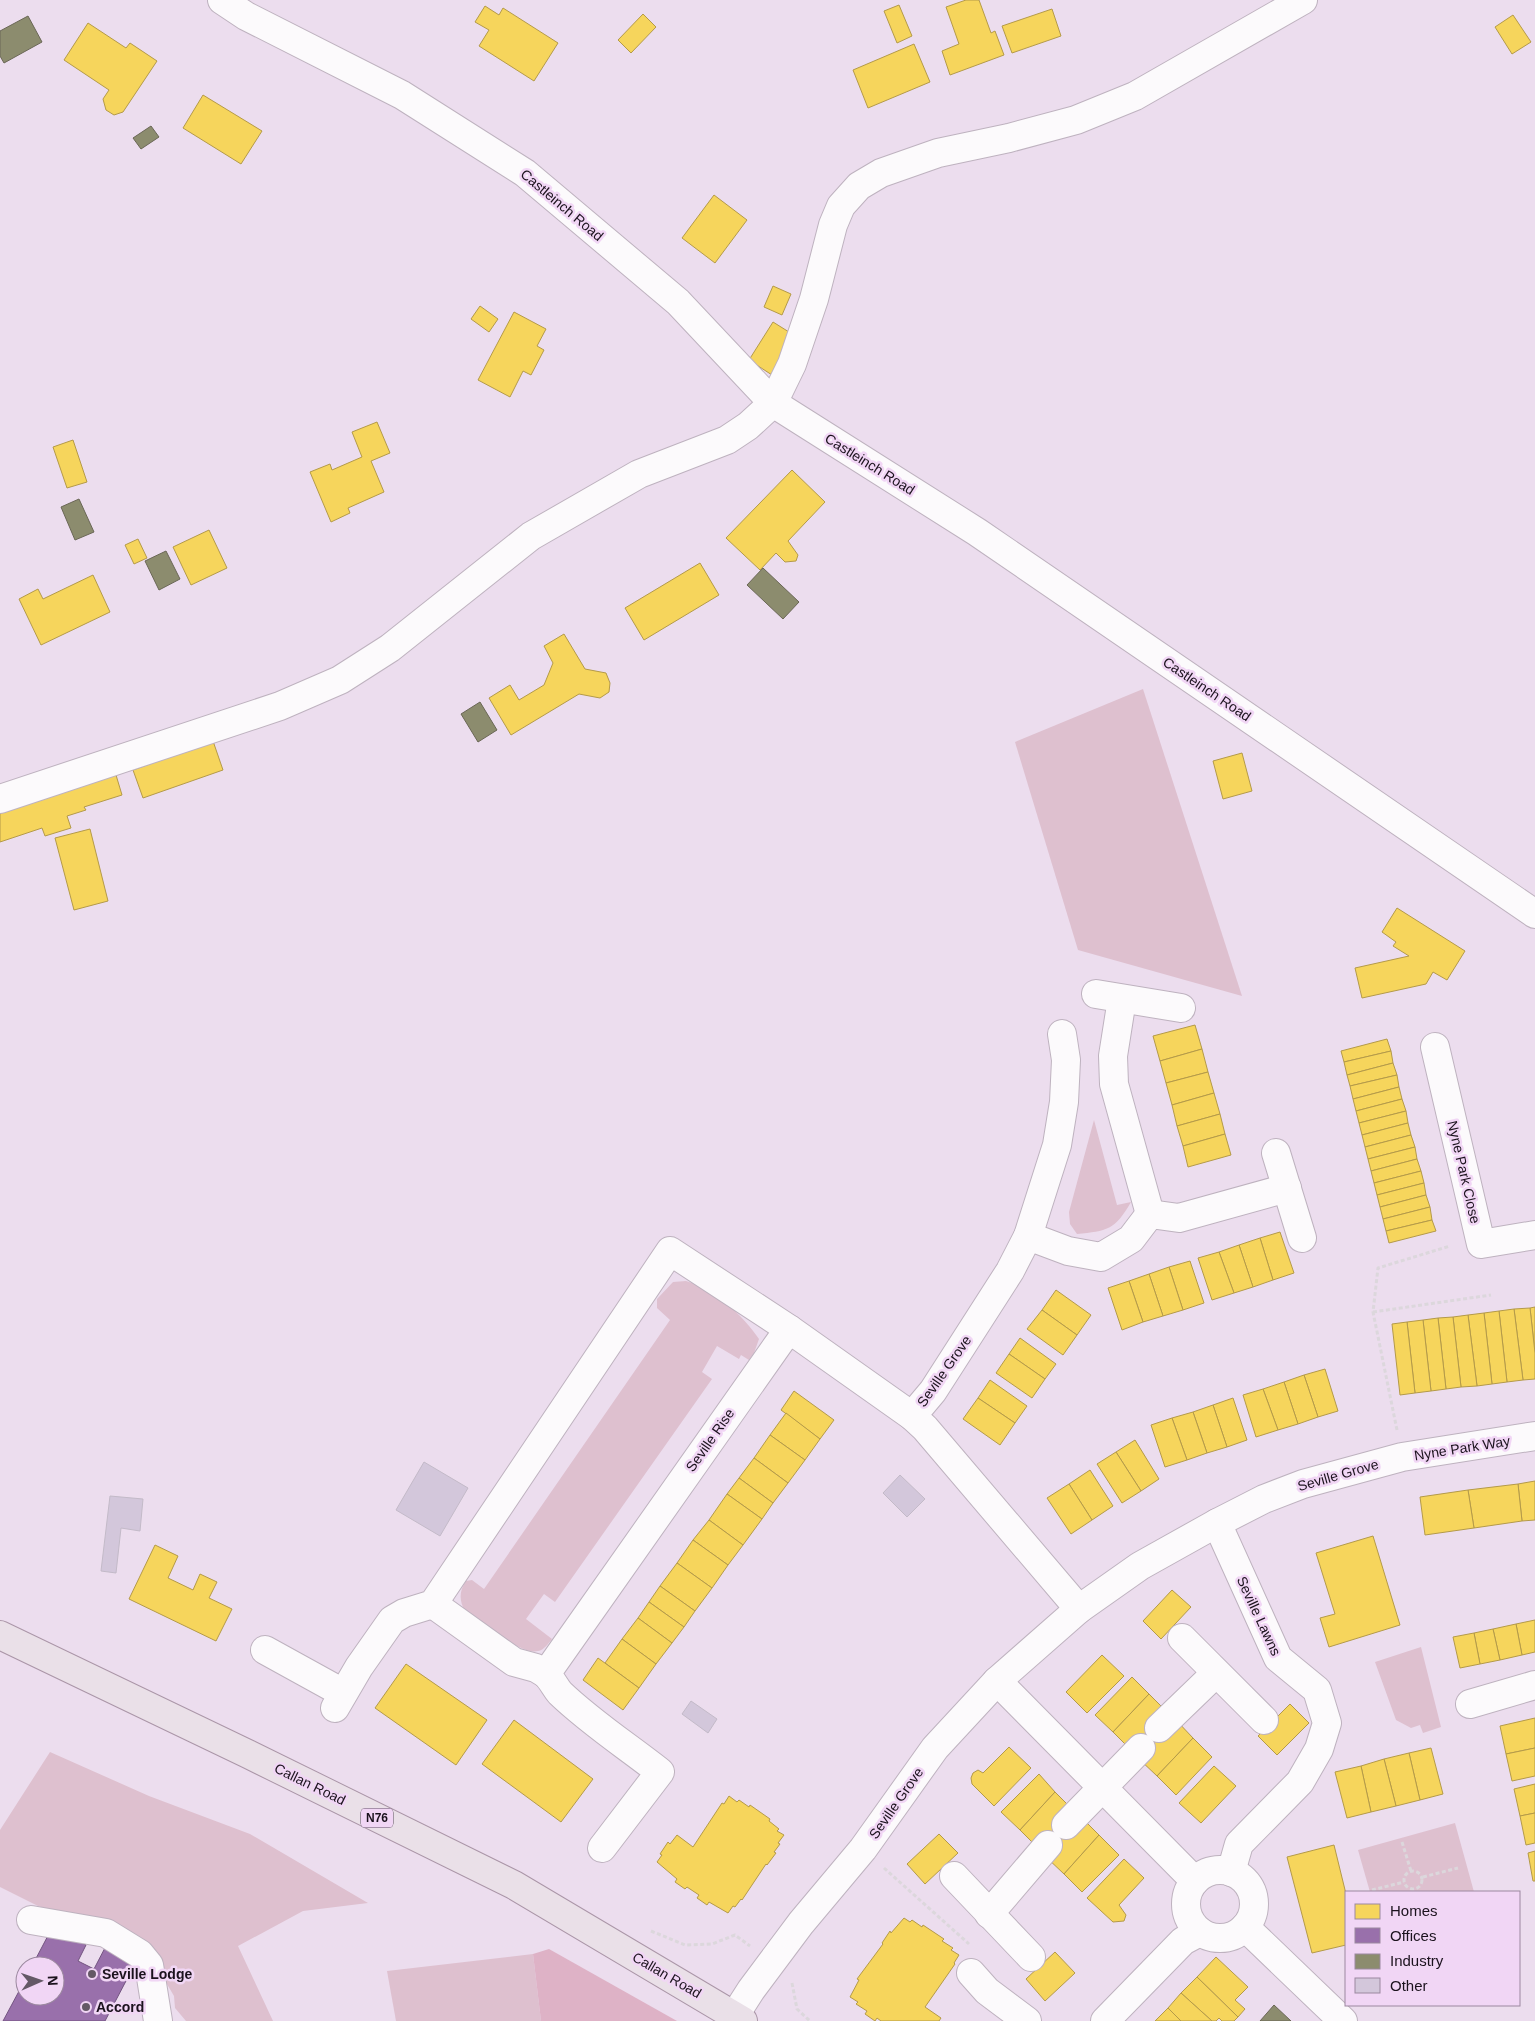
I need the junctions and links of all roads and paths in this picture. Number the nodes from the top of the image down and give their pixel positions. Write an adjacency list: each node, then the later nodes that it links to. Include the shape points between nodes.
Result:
1 (222, 0): 3 (street, Castleinch Road, via 246,16 402,95 525,173 678,302)
2 (1303, 0): 3 (street, via 1135,96 1076,120 938,153 881,173 859,186 841,206 833,225 814,299 792,364)
3 (773, 403): 4 (street, via 727,440 639,474 531,536 390,648 340,680 280,706); 5 (street, Castleinch Road, via 977,532)
4 (0, 799)
5 (1535, 914)
6 (1181, 1008): 11 (street, via 1109,996 1114,1084)
7 (1062, 1034): 13 (street, Seville Grove, via 1066,1060 1057,1145)
8 (1435, 1047): 12 (street, Nyne Park Close, via 1481,1244)
9 (1276, 1153): 10 (street)
10 (1287, 1188): 11 (street, via 1179,1218); 14 (street)
11 (1150, 1214): 13 (street, via 1131,1239 1101,1257 1068,1251)
12 (1535, 1235)
13 (1028, 1236): 19 (street, Seville Grove, via 1010,1271 933,1391)
14 (1302, 1238)
15 (1450, 1246): 17 (path, via 1378,1268)
16 (1491, 1295): 17 (path)
17 (1373, 1312): 21 (path)
18 (790, 1329): 19 (street); 23 (street, via 670,1251); 29 (street, Seville Rise)
19 (912, 1416): 24 (street, Seville Grove)
20 (1535, 1436): 21 (street, Nyne Park Way)
21 (1395, 1459): 22 (street, Seville Grove, via 1303,1484)
22 (1217, 1523): 24 (street, Seville Grove, via 1140,1566); 44 (street, Seville Lawns, via 1278,1658 1317,1690 1326,1723 1319,1749 1300,1782 1239,1844)
23 (433, 1604): 27 (street, via 392,1620 339,1701); 29 (street, via 514,1662)
24 (1079, 1609): 30 (street, Seville Grove)
25 (0, 1635): 57 (main road, Callan Road / N76, via 514,1885)
26 (1182, 1638): 28 (street)
27 (265, 1650)
28 (1216, 1673): 33 (street); 34 (street)
29 (546, 1674): 40 (street, via 573,1705 660,1772)
30 (997, 1681): 36 (street); 41 (street, Seville Grove, via 935,1748)
31 (1535, 1685): 32 (street)
32 (1470, 1704)
33 (1264, 1720)
34 (1160, 1728)
35 (1141, 1748): 36 (street)
36 (1102, 1788): 37 (street); 47 (street)
37 (1066, 1825)
38 (1402, 1842): 43 (path)
39 (1048, 1845): 51 (street)
40 (602, 1848)
41 (863, 1849): 56 (path, via 972,1946); 57 (street, Seville Grove, via 750,1990)
42 (1458, 1868): 46 (path)
43 (1411, 1871): 46 (path, via 1419,1872); 48 (path, via 1404,1876)
44 (1231, 1872): 47 (street, via 1218,1870); 53 (street, via 1252,1890 1252,1917)
45 (954, 1876): 51 (street)
46 (1423, 1877): 50 (path)
47 (1195, 1881): 54 (street, via 1188,1893 1186,1910 1190,1921)
48 (1404, 1882): 49 (path); 50 (path)
49 (1372, 1890)
50 (1416, 1890)
51 (989, 1914): 55 (street)
52 (31, 1920): 58 (street, via 106,1933 140,1954 149,1965)
53 (1245, 1927): 54 (street, via 1234,1936 1224,1938); 61 (street)
54 (1200, 1932): 60 (street, via 1183,1941)
55 (1032, 1957)
56 (971, 1973): 59 (street, via 986,1991)
57 (739, 2018)
58 (158, 2021)
59 (1027, 2021)
60 (1105, 2021)
61 (1342, 2021)

